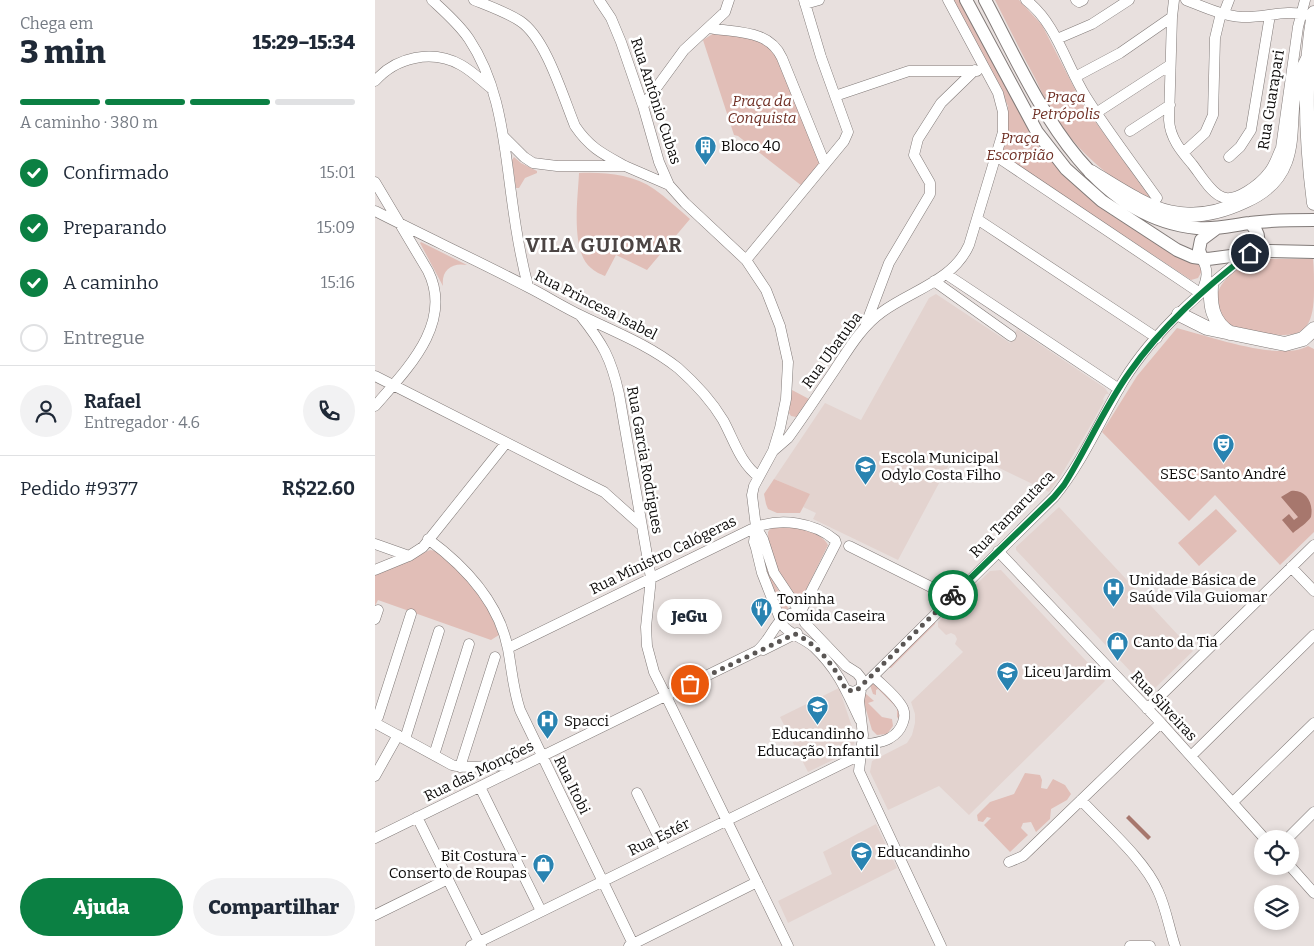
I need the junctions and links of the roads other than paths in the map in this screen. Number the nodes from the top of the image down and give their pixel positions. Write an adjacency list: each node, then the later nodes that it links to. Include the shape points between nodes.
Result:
1 (432, 0): 28 (street, via 468,38 483,63)
2 (474, 0): 39 (street, via 512,16 528,27 547,57 575,126 595,149)
3 (599, 0): 31 (street, Rua Antônio Cubas, via 621,42)
4 (729, 0): 20 (street, via 725,12)
5 (819, 0): 13 (street)
6 (948, 0): 25 (street)
7 (966, 0): 53 (main road, via 1037,132 1066,169 1115,210 1181,253)
8 (985, 0): 40 (main road, via 1051,123)
9 (1174, 0): 19 (street, Rua Guarapari)
10 (1186, 0): 16 (street)
11 (1229, 0): 16 (street)
12 (1305, 0): 17 (street, Rua Guarapari)
13 (804, 2): 29 (street)
14 (1034, 2): 21 (street)
15 (1123, 2): 21 (street, via 1092,24)
16 (1222, 13): 18 (street, via 1239,17); 35 (street, via 1215,38 1213,114 1205,133)
17 (1310, 14): 18 (street); 22 (highway); 35 (street, Rua Guarapari, via 1296,34 1281,148 1267,176 1244,193 1223,198 1215,193)
18 (1270, 15): 37 (street, via 1251,130 1240,147)
19 (1172, 17): 23 (street, Rua Guarapari); 26 (street, via 1120,53)
20 (709, 28): 31 (street, via 684,50); 38 (street, via 759,35 775,46)
21 (1057, 39): 26 (street)
22 (1309, 56): 40 (highway, via 1296,85 1290,142 1284,164 1271,184 1249,200 1213,213 1175,214 1141,202); 44 (highway, via 1308,144)
23 (1170, 65): 30 (street, Rua Guarapari); 32 (street)
24 (975, 70): 25 (street); 29 (street, via 909,70); 62 (street, via 941,103 919,139 914,155 930,182 930,194 889,263)
25 (986, 71): 36 (street, Rua Ubatuba, via 1003,112 1003,132)
26 (1075, 77): 32 (street)
27 (375, 81): 28 (street, via 394,65 411,58 429,56 451,60)
28 (492, 89): 34 (street)
29 (835, 96): 38 (street, via 848,132)
30 (1170, 105): 33 (street); 35 (street, Rua Guarapari, via 1171,134)
31 (643, 106): 42 (street, Rua Antônio Cubas)
32 (1096, 113): 43 (street)
33 (1130, 131)
34 (503, 137): 39 (street, via 523,157 545,166); 57 (street, via 518,243)
35 (1183, 153)
36 (996, 156): 46 (street, Rua Ubatuba); 58 (street)
37 (1229, 156)
38 (825, 164): 54 (street)
39 (625, 166): 42 (street)
40 (1091, 172): 50 (main road, via 1123,200 1148,214 1181,225)
41 (375, 182): 49 (street)
42 (669, 185): 54 (street, Rua Antônio Cubas)
43 (1157, 198)
44 (1314, 203)
45 (375, 211): 49 (street, Rua Princesa Isabel)
46 (977, 219): 55 (street, Rua Ubatuba, via 966,251); 66 (street)
47 (1314, 220): 48 (main road)
48 (1250, 223): 50 (main road); 52 (main road, via 1258,232 1259,239 1256,249)
49 (401, 224): 57 (street, Rua Princesa Isabel); 69 (street, via 430,276 436,296 433,323 424,344)
50 (1217, 228): 53 (main road, via 1201,240 1199,250)
51 (1314, 252): 52 (main road)
52 (1250, 253): 53 (main road); 58 (street, Rua Tamarutaca)
53 (1202, 258): 58 (street, via 1208,274)
54 (746, 260): 73 (street, Rua Antônio Cubas, via 765,290 785,344 788,386)
55 (946, 274): 56 (street, Rua Ubatuba); 70 (street)
56 (934, 281): 62 (street, Rua Ubatuba, via 884,310); 65 (street)
57 (528, 286): 60 (street, Rua Princesa Isabel)
58 (1204, 290): 59 (street, Rua Tamarutaca); 64 (highway, via 1214,316 1223,329)
59 (1179, 314): 64 (highway, via 1202,326); 66 (street, Rua Tamarutaca)
60 (580, 315): 61 (street, Rua Princesa Isabel); 67 (street, Rua Garcia Rodrigues)
61 (605, 326): 67 (street, Rua Garcia Rodrigues); 76 (street, Rua Princesa Isabel, via 644,345 689,378 715,408 743,461)
62 (865, 327): 72 (street, Rua Ubatuba)
63 (1314, 329): 64 (highway, via 1303,339 1285,344)
64 (1231, 333)
65 (1011, 336)
66 (1157, 338): 70 (street, Rua Tamarutaca)
67 (604, 347): 77 (street, Rua Garcia Rodrigues, via 616,380)
68 (375, 376): 69 (street)
69 (393, 385): 71 (street); 74 (street)
70 (1119, 389): 83 (street, Rua Tamarutaca, via 1064,485)
71 (375, 406)
72 (803, 417): 73 (street, via 793,421); 75 (street, Rua Ubatuba, via 788,438)
73 (782, 420): 75 (street, Rua Antônio Cubas)
74 (506, 443): 77 (street, via 604,492); 79 (street)
75 (773, 451): 76 (street, Rua Antônio Cubas)
76 (759, 477): 78 (street, Rua Antônio Cubas, via 752,495)
77 (642, 526): 87 (street, Rua Garcia Rodrigues)
78 (756, 527): 87 (street, Rua Ministro Calógeras); 90 (street, Rua Antônio Cubas, via 774,573); 90 (street, Rua Ministro Calógeras, via 773,522 793,523 835,540); 92 (street, Rua Antônio Cubas, via 754,542 758,559)
79 (429, 539): 84 (street); 98 (street, Rua Itobi, via 473,578 490,603)
80 (375, 544): 84 (street)
81 (1314, 545): 85 (street)
82 (849, 546): 89 (street)
83 (998, 551): 89 (street, Rua Tamarutaca); 106 (street, Rua Silveiras)
84 (409, 556): 86 (street)
85 (1291, 568): 88 (street); 106 (street)
86 (375, 570)
87 (651, 578): 98 (street, Rua Ministro Calógeras); 105 (street, Rua Garcia Rodrigues, via 647,646 654,672)
88 (1314, 591)
89 (951, 597): 102 (street, Rua Tamarutaca)
90 (800, 613): 92 (street, via 787,614); 93 (street, Rua Antônio Cubas)
91 (411, 614): 108 (street)
92 (781, 620): 95 (street, via 784,627); 99 (street, Rua das Monções)
93 (805, 623): 95 (street); 101 (street, Rua Antônio Cubas)
94 (439, 631): 111 (street)
95 (795, 634): 99 (street, Rua das Monções); 103 (street, via 816,649)
96 (1314, 634): 114 (street)
97 (469, 644): 113 (street)
98 (508, 648): 115 (street, Rua Itobi, via 515,694)
99 (757, 651): 105 (street, Rua das Monções)
100 (495, 657): 116 (street)
101 (855, 672): 102 (street); 103 (street, via 847,673); 104 (street, via 861,678)
102 (876, 673): 104 (street, Rua Tamarutaca); 112 (street, Rua Estér, via 900,703 904,717 894,736)
103 (844, 685): 104 (street, via 854,692); 107 (street)
104 (861, 688): 107 (street)
105 (666, 696): 115 (street, Rua das Monções); 125 (street, Rua Garcia Rodrigues)
106 (1147, 709): 109 (street, Rua Silveiras)
107 (860, 720): 112 (street)
108 (375, 722): 111 (street)
109 (1161, 723): 114 (street, Rua Silveiras); 121 (street)
110 (1314, 723): 122 (street)
111 (401, 737): 113 (street); 118 (street)
112 (862, 750): 125 (street, Rua Estér); 141 (street, via 861,776)
113 (434, 755): 116 (street)
114 (1191, 756): 122 (street, Rua Silveiras)
115 (542, 757): 117 (street, Rua das Monções); 133 (street, Rua Itobi)
116 (459, 768): 117 (street, via 504,765)
117 (518, 768): 119 (street, Rua das Monções)
118 (375, 776)
119 (480, 787): 124 (street, Rua das Monções); 136 (street)
120 (637, 793): 129 (street)
121 (1081, 800): 130 (street, via 1023,856); 144 (street, via 1152,878)
122 (1233, 802): 126 (street, Rua Silveiras)
123 (1314, 812): 127 (street)
124 (417, 817): 128 (street, Rua das Monções); 132 (street)
125 (727, 820): 129 (street, Rua Estér); 134 (street, Rua Garcia Rodrigues)
126 (1257, 830)
127 (1296, 830)
128 (375, 838)
129 (665, 850): 133 (street, Rua Estér)
130 (1009, 862)
131 (1298, 875): 135 (street)
132 (448, 879): 137 (street); 138 (street)
133 (603, 881): 136 (street, Rua Estér); 139 (street, Rua Itobi)
134 (757, 882): 139 (street); 140 (street, Rua Garcia Rodrigues)
135 (1314, 893)
136 (541, 912): 138 (street, Rua Estér)
137 (375, 915)
138 (477, 945)
139 (632, 945)
140 (787, 946)
141 (941, 946)
142 (1130, 946): 143 (street)
143 (1150, 946)
144 (1175, 946)

